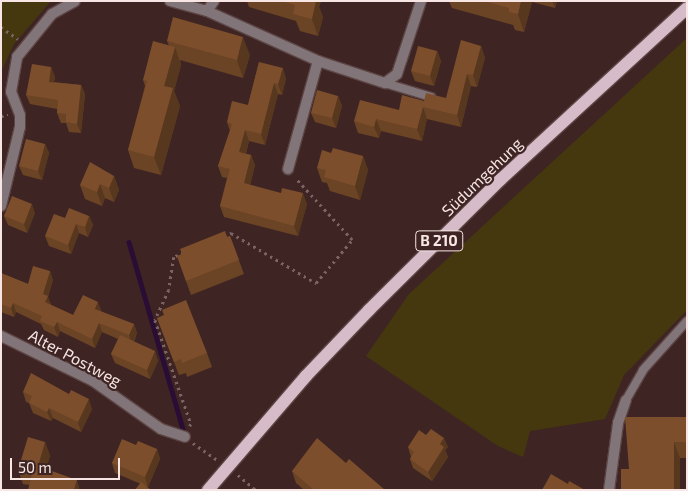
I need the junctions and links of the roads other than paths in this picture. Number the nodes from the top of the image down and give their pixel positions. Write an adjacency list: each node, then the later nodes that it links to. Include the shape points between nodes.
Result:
1 (75, 1): 11 (street, via 52,14 17,57 11,92 20,115 20,127)
2 (170, 1): 6 (street)
3 (214, 1): 6 (street)
4 (421, 1): 8 (street, via 397,74)
5 (687, 8): 16 (main road, Südumgehung / B 210, via 500,180 376,303)
6 (208, 12): 7 (street)
7 (318, 60): 8 (street); 10 (street)
8 (386, 83): 9 (lane)
9 (431, 97)
10 (288, 169)
11 (1, 206)
12 (687, 321): 14 (lane, via 643,370)
13 (1, 336): 15 (street, Alter Postweg, via 94,381 160,429)
14 (626, 400): 17 (street, via 618,423)
15 (185, 438)
16 (208, 490)
17 (608, 490)

